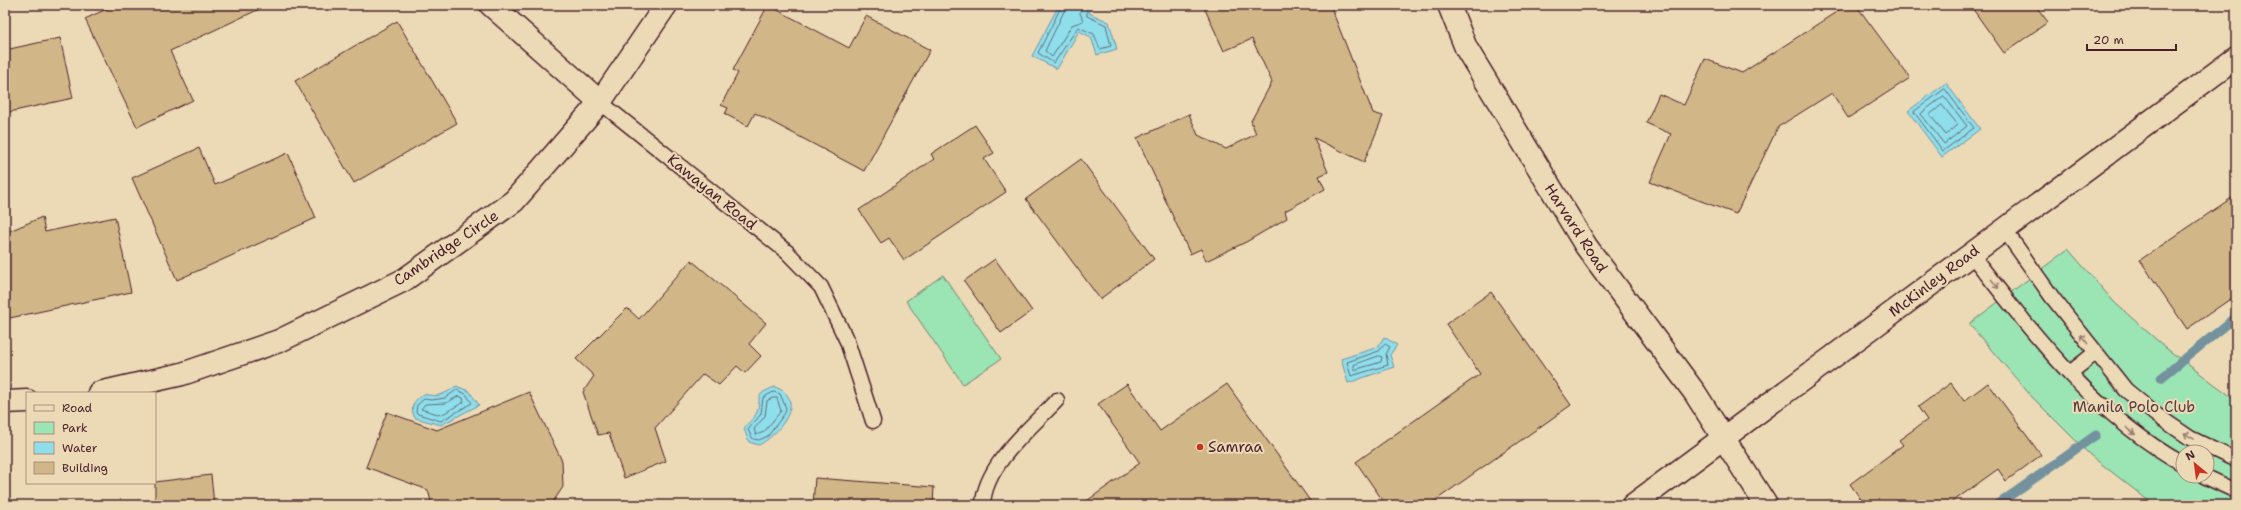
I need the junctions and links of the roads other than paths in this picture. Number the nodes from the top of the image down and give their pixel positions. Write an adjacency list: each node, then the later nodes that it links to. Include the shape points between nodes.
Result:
1 (491, 5): 5 (street, Kawayan Road)
2 (666, 5): 5 (street, Cambridge Circle)
3 (1449, 5): 15 (street, Harvard Road, via 1466,48 1586,246 1695,393)
4 (2236, 58): 6 (street, McKinley Road)
5 (600, 102): 10 (street, Cambridge Circle, via 514,201 404,280 279,341 182,374); 14 (lane, Kawayan Road, via 787,252 820,287 847,341)
6 (2004, 229): 7 (street, McKinley Road); 8 (lane, one-way to 6)
7 (1971, 254): 9 (lane, one-way to 9, via 2019,315); 15 (street, McKinley Road)
8 (2095, 353): 9 (lane); 17 (lane, one-way to 8, via 2190,438 2154,414 2126,390)
9 (2070, 373): 16 (lane, one-way to 16, via 2105,409 2136,435)
10 (103, 392)
11 (1057, 400): 20 (lane, via 1003,457 986,490)
12 (26, 401): 13 (street)
13 (5, 402)
14 (873, 421)
15 (1724, 439): 21 (street, McKinley Road); 22 (street, Harvard Road)
16 (2175, 459)
17 (2236, 460)
18 (2215, 481): 19 (lane)
19 (2236, 491)
20 (983, 505)
21 (1633, 505)
22 (1766, 505)

